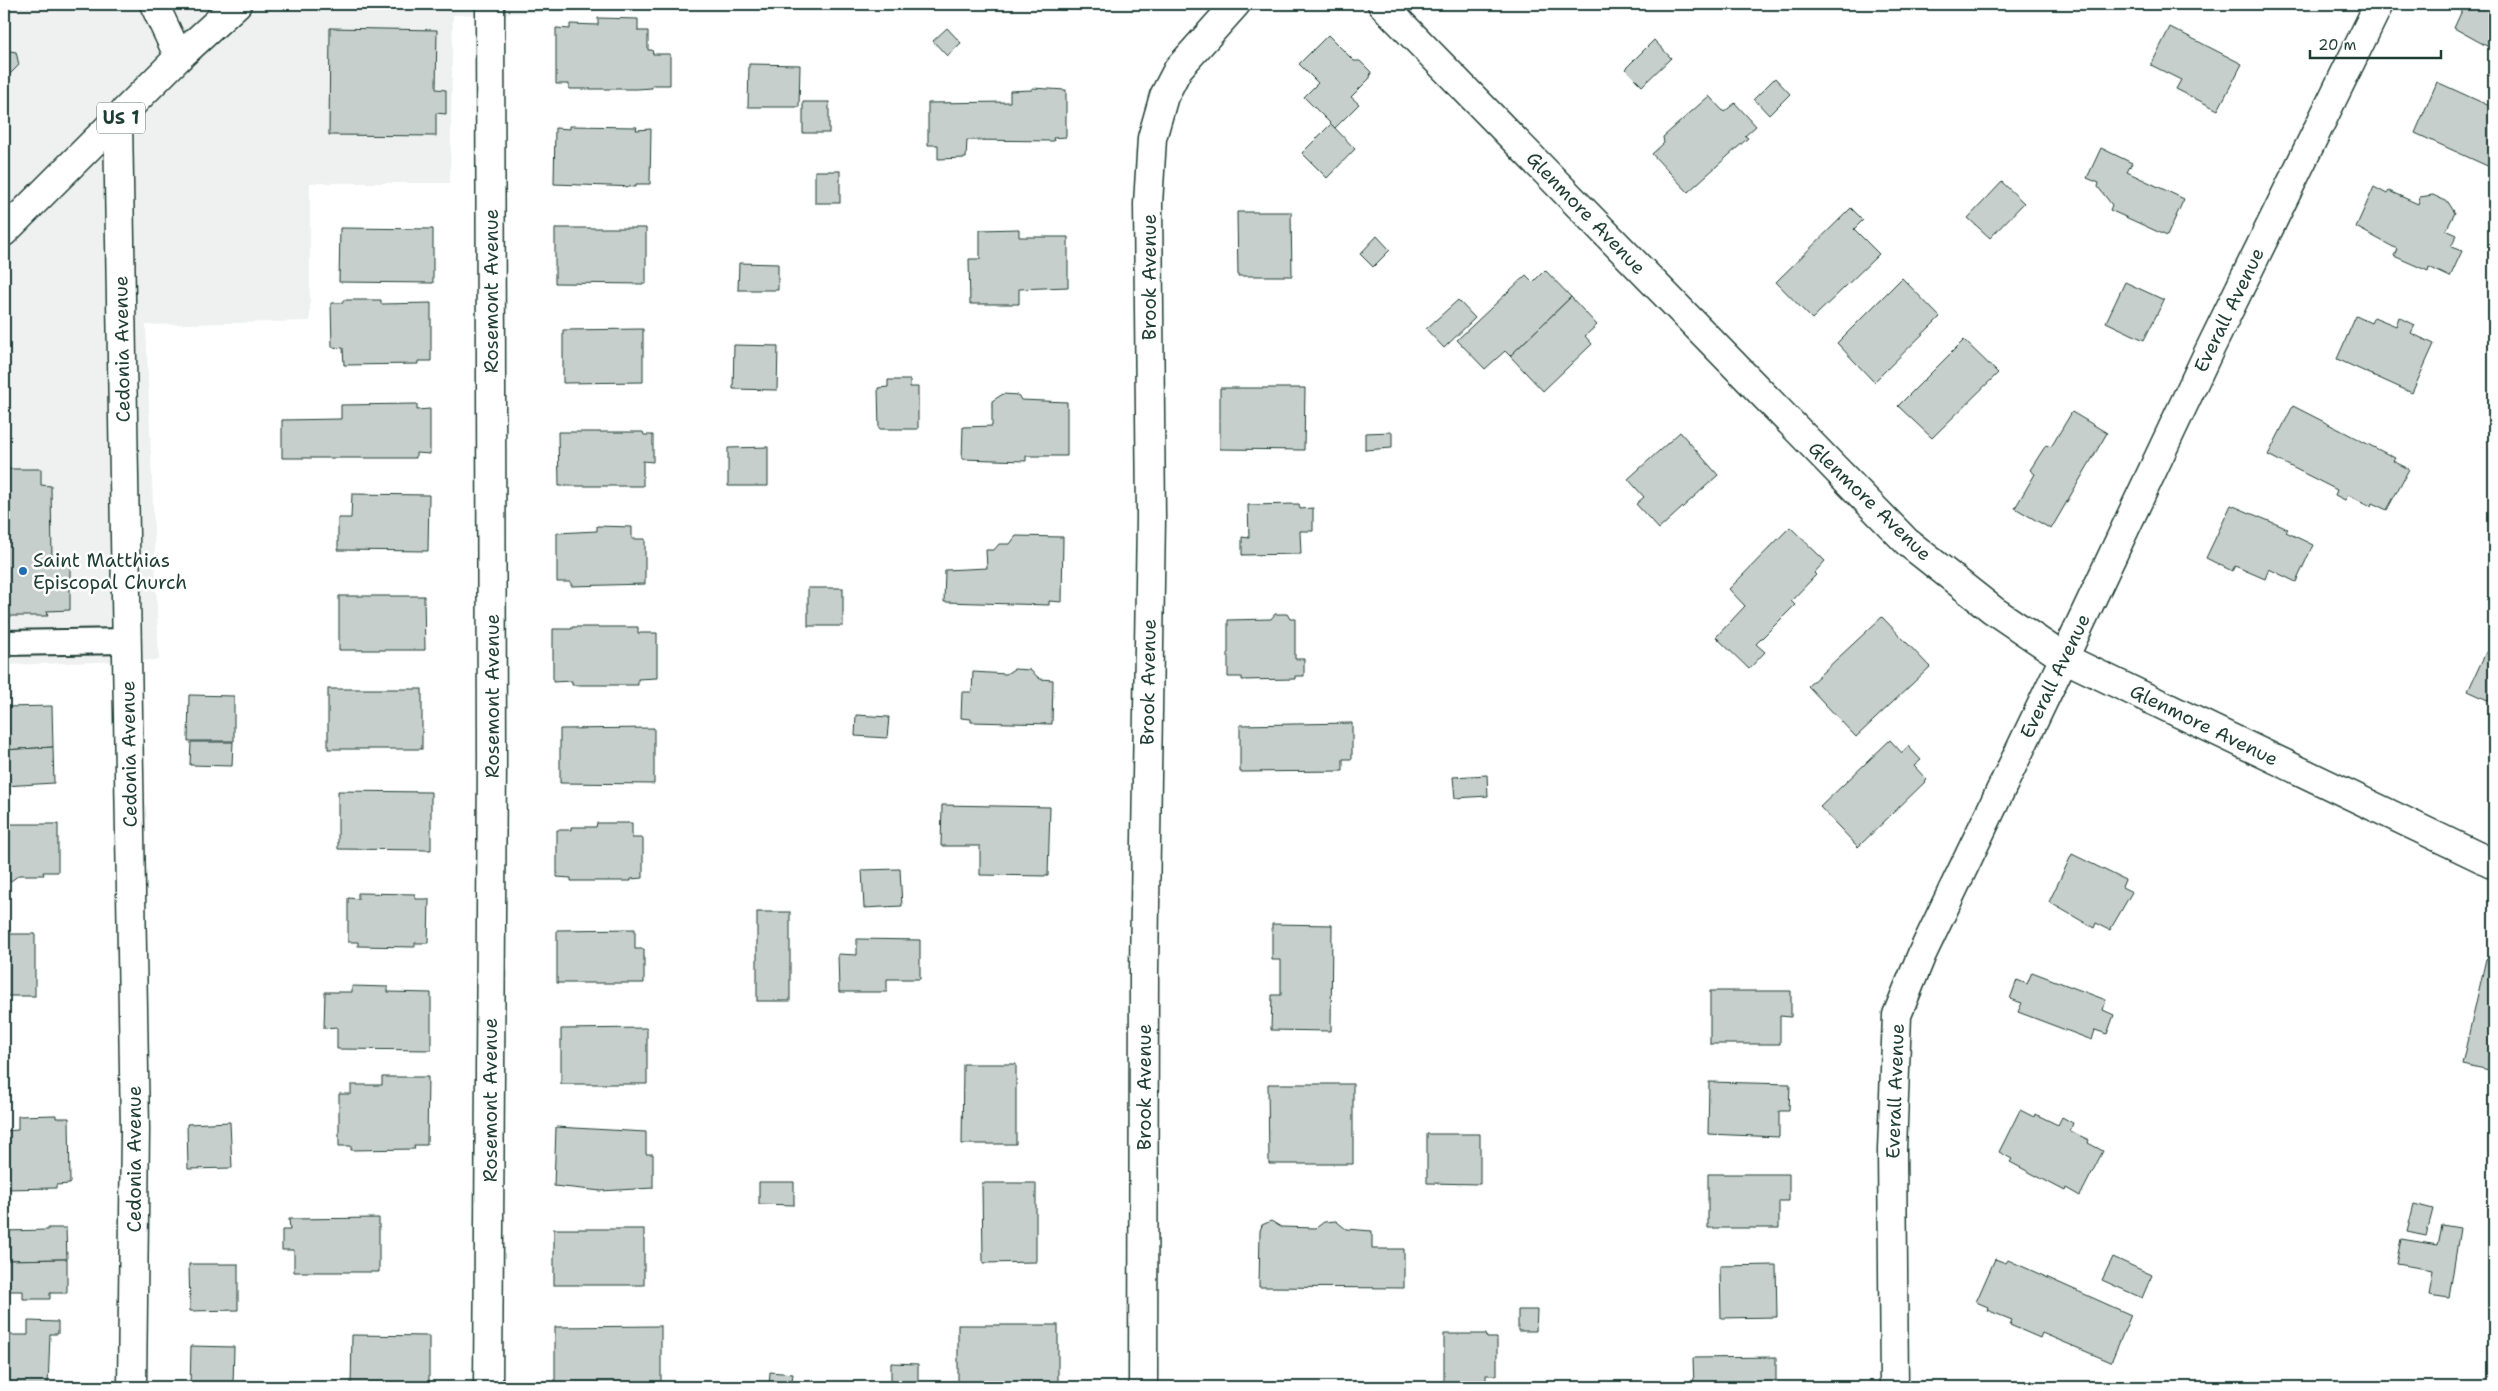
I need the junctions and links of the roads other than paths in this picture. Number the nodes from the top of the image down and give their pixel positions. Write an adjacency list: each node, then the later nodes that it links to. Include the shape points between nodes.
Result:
1 (154, 4): 7 (street)
2 (237, 4): 7 (street, US 1)
3 (490, 4): 15 (street, Rosemont Avenue, via 492,778)
4 (1236, 4): 16 (street, Brook Avenue, via 1178,69 1164,96 1152,138 1148,204 1151,517 1144,970)
5 (1382, 4): 12 (street, Glenmore Avenue, via 1907,542 1993,610)
6 (2379, 4): 12 (street, Everall Avenue, via 2207,354)
7 (179, 58): 8 (street, US 1)
8 (118, 121): 9 (street, US 1); 10 (street, Cedonia Avenue)
9 (4, 232)
10 (127, 641): 11 (lane); 14 (street, Cedonia Avenue, via 135,1129)
11 (4, 643)
12 (2064, 658): 13 (street, Glenmore Avenue); 17 (street, Everall Avenue, via 1926,946 1897,1015 1892,1150)
13 (2494, 864)
14 (132, 1387)
15 (488, 1387)
16 (1144, 1387)
17 (1894, 1387)

